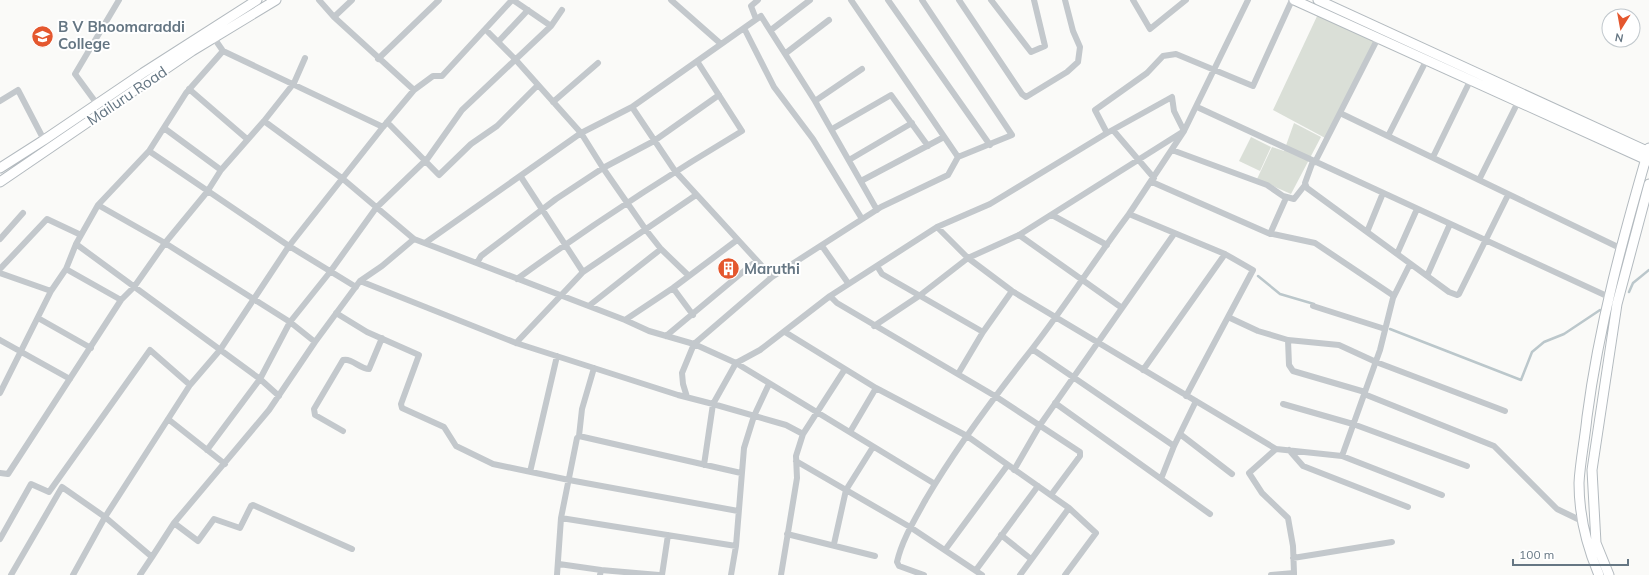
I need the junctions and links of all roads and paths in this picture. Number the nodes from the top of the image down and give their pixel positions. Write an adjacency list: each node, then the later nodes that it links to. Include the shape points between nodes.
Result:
1 (119, 0): 56 (street, via 75,74)
2 (276, 0): 32 (street, Mailuru Road)
3 (319, 0): 25 (street)
4 (352, 0): 25 (street)
5 (439, 0): 39 (street)
6 (513, 0): 23 (street); 30 (street)
7 (671, 0): 35 (street)
8 (758, 0): 26 (street, via 751,6)
9 (810, 0): 31 (street)
10 (851, 0): 69 (street)
11 (888, 0): 73 (street)
12 (922, 0): 73 (street, via 1012,133 1011,137)
13 (959, 0): 16 (street, via 1026,97 1067,72 1078,62 1080,47)
14 (991, 0): 15 (street, via 1031,52 1045,46)
15 (1034, 0)
16 (1065, 0)
17 (1134, 0): 18 (street, via 1150,29)
18 (1187, 0)
19 (1248, 0): 45 (street)
20 (1293, 0): 33 (street); 45 (street, via 1253,86)
21 (1318, 0): 77 (street)
22 (252, 1): 56 (street)
23 (528, 10): 28 (street); 34 (street)
24 (562, 10): 28 (street)
25 (334, 17): 39 (street)
26 (756, 19): 29 (street); 31 (street, via 760,16)
27 (829, 20): 37 (street)
28 (551, 26): 40 (street)
29 (744, 28): 35 (street); 110 (street, via 774,87 813,139)
30 (486, 30): 34 (street); 50 (street, via 442,76 433,76)
31 (771, 30): 37 (street)
32 (214, 38): 36 (street); 93 (street, Mailuru Road)
33 (1378, 38): 42 (street); 59 (street)
34 (498, 42): 40 (street)
35 (721, 44): 41 (street)
36 (223, 51): 47 (street); 49 (street)
37 (786, 53): 53 (street)
38 (305, 58): 47 (street)
39 (378, 59): 50 (street)
40 (515, 59): 48 (street); 82 (street, via 462,110)
41 (697, 61): 51 (street); 57 (street)
42 (1426, 61): 46 (street); 68 (street)
43 (598, 63): 54 (street)
44 (862, 69): 53 (street)
45 (1214, 71): 58 (street); 66 (street, via 1176,54 1163,56 1147,74 1095,110)
46 (1470, 81): 55 (street); 79 (street)
47 (294, 83): 60 (street); 62 (street)
48 (538, 85): 54 (street); 82 (street, via 497,126 467,148 441,175)
49 (189, 89): 63 (street); 70 (street)
50 (414, 90): 62 (street)
51 (719, 95): 72 (street); 87 (street, via 742,131)
52 (0, 101): 71 (street, via 18,90)
53 (815, 101): 64 (street)
54 (553, 102): 67 (street)
55 (1518, 102): 77 (street); 91 (street)
56 (97, 104): 71 (street)
57 (632, 107): 67 (street); 72 (street)
58 (1197, 107): 65 (street); 83 (street)
59 (1340, 113): 68 (street); 83 (street)
60 (264, 121): 70 (street); 89 (street)
61 (912, 123): 64 (street, via 891,95); 74 (street); 81 (street)
62 (385, 124): 82 (street); 89 (street)
63 (164, 128): 76 (street); 86 (street)
64 (832, 130): 81 (street)
65 (1184, 131): 66 (street, via 1174,111 1172,97); 75 (street); 80 (street)
66 (1110, 132): 80 (street); 112 (street, via 990,204)
67 (581, 133): 85 (street); 88 (street)
68 (1388, 136): 79 (street)
69 (944, 137): 74 (street); 78 (street)
70 (247, 139): 86 (street)
71 (44, 140): 84 (street)
72 (654, 141): 85 (street); 87 (street)
73 (990, 145): 78 (street)
74 (928, 146): 92 (street)
75 (1172, 150): 90 (street); 100 (street, via 1268,185)
76 (149, 151): 96 (street); 102 (street)
77 (1648, 154): 130 (street)
78 (958, 157): 105 (street, via 948,175)
79 (1433, 157): 91 (street)
80 (1137, 159): 90 (street); 108 (street)
81 (849, 160): 92 (street)
82 (424, 161): 103 (street)
83 (1314, 161): 95 (street); 97 (street)
84 (0, 167)
85 (603, 168): 101 (street); 106 (street)
86 (221, 170): 96 (street)
87 (675, 171): 99 (street); 101 (street)
88 (521, 177): 106 (street); 124 (street)
89 (343, 179): 103 (street); 128 (street)
90 (1153, 180): 109 (street); 116 (street)
91 (1479, 180): 98 (street)
92 (861, 181): 105 (street)
93 (0, 182)
94 (1649, 184): 287 (street, via 1617,304 1592,470 1596,543)
95 (1305, 185): 100 (street, via 1294,199); 114 (street)
96 (207, 192): 123 (street); 128 (street)
97 (1383, 193): 104 (street); 114 (street)
98 (1508, 194): 122 (street); 130 (street)
99 (696, 195): 113 (street); 121 (street)
100 (1286, 198): 116 (street)
101 (628, 203): 113 (street); 126 (street)
102 (98, 205): 117 (street); 123 (street)
103 (376, 208): 120 (street); 141 (street)
104 (1417, 209): 111 (street); 133 (street)
105 (877, 210): 110 (street)
106 (543, 211): 126 (street); 136 (street, via 481,256)
107 (23, 213): 119 (street)
108 (1052, 214): 118 (street); 127 (street)
109 (1129, 214): 115 (street); 127 (street)
110 (862, 219): 129 (street)
111 (1450, 224): 122 (street); 145 (street)
112 (937, 227): 134 (street); 138 (street)
113 (646, 230): 131 (street); 142 (street)
114 (1367, 232): 133 (street)
115 (1174, 234): 132 (street); 165 (street)
116 (1270, 234): 159 (street, via 1315,244)
117 (81, 235): 125 (street); 139 (street, via 47,219)
118 (1019, 235): 134 (street); 148 (street)
119 (0, 239)
120 (414, 239): 124 (street); 149 (street)
121 (737, 240): 135 (street); 144 (street)
122 (1486, 241): 145 (street, via 1459,294 1449,292); 160 (street)
123 (165, 243): 151 (street); 161 (street)
124 (425, 243): 136 (street)
125 (76, 244): 140 (street); 151 (street)
126 (565, 244): 142 (street); 147 (street)
127 (1107, 245): 148 (street)
128 (289, 246): 141 (street); 161 (street)
129 (822, 246): 146 (street); 150 (street)
130 (1620, 248): 160 (street)
131 (661, 249): 144 (street); 163 (street)
132 (1225, 254): 168 (street, via 1251,268 1253,272); 194 (street)
133 (1397, 254): 137 (street)
134 (968, 258): 155 (street); 158 (street)
135 (756, 261): 146 (street); 167 (street)
136 (477, 263): 147 (street)
137 (1410, 264): 145 (street); 159 (street)
138 (877, 266): 150 (street); 158 (street, via 882,274)
139 (0, 269)
140 (66, 269): 154 (street); 162 (street)
141 (330, 272): 152 (street); 172 (street)
142 (583, 272): 156 (street)
143 (0, 273): 154 (street)
144 (689, 276): 153 (street)
145 (1427, 276)
146 (772, 277): 184 (street)
147 (518, 279): 156 (street)
148 (1081, 280): 165 (street); 170 (street)
149 (360, 281): 152 (street); 182 (street)
150 (848, 284): 157 (street)
151 (134, 287): 162 (street); 187 (street)
152 (356, 287): 166 (street)
153 (673, 288): 167 (street); 171 (street)
154 (51, 291): 169 (street)
155 (1012, 291): 170 (street); 176 (street)
156 (561, 294): 163 (street); 182 (street)
157 (830, 296): 173 (street); 175 (street)
158 (919, 296): 173 (street); 176 (street)
159 (1394, 296): 174 (street)
160 (1609, 297): 253 (street, via 1594,364 1580,479)
161 (254, 299): 172 (street); 187 (street)
162 (121, 300): 185 (street)
163 (590, 305): 171 (street)
164 (1313, 306): 174 (street)
165 (1122, 308): 183 (street)
166 (336, 313): 178 (street); 181 (street)
167 (693, 315): 177 (street)
168 (1228, 317): 180 (street, via 1258,331); 206 (street)
169 (38, 318): 185 (street); 188 (street)
170 (1056, 318): 183 (street); 186 (street)
171 (625, 320): 177 (street)
172 (290, 322): 181 (street); 198 (street)
173 (874, 326): 195 (street)
174 (1385, 329): 190 (street)
175 (785, 332): 191 (street); 193 (street)
176 (983, 332): 195 (street)
177 (666, 336): 184 (street)
178 (382, 338): 218 (street, via 369,369 343,360 313,411 315,415); 236 (street, via 419,354 401,404 402,408 444,427 456,446 483,460)
179 (0, 340): 188 (street)
180 (1288, 340): 190 (street, via 1339,345); 203 (street, via 1289,365 1293,371)
181 (315, 342): 204 (street)
182 (516, 343): 189 (street)
183 (1098, 343): 194 (street); 196 (street)
184 (694, 344): 191 (street); 207 (street, via 682,372)
185 (91, 348): 197 (street)
186 (1032, 349): 196 (street); 205 (street)
187 (220, 350): 198 (street); 199 (street)
188 (19, 352): 197 (street); 202 (street)
189 (557, 356): 192 (street); 236 (street)
190 (1376, 362): 203 (street); 212 (street)
191 (736, 363): 200 (street); 209 (street)
192 (594, 368): 207 (street); 222 (street, via 582,409)
193 (845, 369): 201 (street); 213 (street)
194 (1143, 370): 206 (street)
195 (958, 374): 205 (street)
196 (1073, 378): 210 (street); 224 (street)
197 (70, 379): 237 (street, via 8,474)
198 (260, 379): 204 (street); 227 (street)
199 (190, 384): 215 (street); 259 (street, via 150,350 49,492 31,484)
200 (769, 384): 213 (street); 214 (street)
201 (876, 388): 219 (street); 223 (street)
202 (0, 393)
203 (1364, 393): 216 (street); 253 (street, via 1494,446 1557,509)
204 (279, 396): 231 (street)
205 (995, 396): 217 (street); 223 (street)
206 (1186, 396): 208 (street)
207 (687, 397): 209 (street)
208 (1196, 401): 221 (street); 226 (street)
209 (713, 404): 214 (street); 232 (street)
210 (1055, 404): 217 (street); 240 (street)
211 (1283, 404): 216 (street)
212 (1505, 410)
213 (818, 412): 219 (street); 220 (street)
214 (754, 416): 220 (street, via 786,425); 238 (street, via 744,448)
215 (168, 419): 227 (street); 251 (street)
216 (1353, 424): 229 (street); 234 (street)
217 (1040, 425): 235 (street); 245 (street, via 1081,453)
218 (343, 432)
219 (850, 432): 225 (street)
220 (803, 434): 230 (street)
221 (1180, 434): 224 (street); 239 (street)
222 (579, 436): 232 (street); 241 (street)
223 (967, 436): 233 (street); 242 (street)
224 (1174, 446): 240 (street)
225 (873, 447): 242 (street); 244 (street)
226 (1276, 449): 228 (street); 267 (street, via 1249,473 1262,493 1288,518)
227 (207, 450): 231 (street)
228 (1290, 450): 229 (street); 247 (street, via 1303,466)
229 (1342, 456): 246 (street)
230 (796, 461): 244 (street); 256 (street, via 797,478)
231 (225, 464): 254 (street)
232 (704, 465): 238 (street)
233 (1007, 466): 235 (street); 264 (street)
234 (1467, 466)
235 (1014, 470): 243 (street)
236 (530, 472): 241 (street)
237 (0, 473)
238 (741, 473): 249 (street)
239 (1232, 474)
240 (1161, 479): 250 (street)
241 (568, 480): 249 (street); 252 (street)
242 (935, 484): 255 (street)
243 (1038, 486): 245 (street); 258 (street)
244 (846, 490): 255 (street); 261 (street)
245 (1051, 495): 248 (street)
246 (1442, 495)
247 (1408, 507)
248 (1069, 508): 268 (street); 284 (street, via 1096,533)
249 (738, 511): 262 (street)
250 (1210, 514)
251 (105, 517): 266 (street); 274 (street, via 62,487); 275 (street)
252 (561, 518): 257 (street); 269 (street)
253 (1584, 522): 286 (street, via 1588,547)
254 (174, 523): 263 (street, via 198,541 214,519 240,528 253,505); 266 (street)
255 (910, 527): 264 (street); 281 (street, via 897,562 899,566)
256 (786, 534): 261 (street); 280 (street)
257 (668, 535): 262 (street); 278 (street)
258 (1001, 535): 268 (street); 270 (street)
259 (0, 539)
260 (1392, 542): 267 (street)
261 (834, 544): 265 (street)
262 (736, 546): 279 (street)
263 (352, 549)
264 (945, 550): 270 (street)
265 (875, 556)
266 (152, 557): 276 (street)
267 (1293, 558): 273 (street)
268 (1031, 559): 283 (street)
269 (559, 564): 271 (street); 277 (street)
270 (976, 570): 282 (street)
271 (601, 572): 272 (street)
272 (628, 574): 278 (street)
273 (1294, 574): 285 (street)
274 (11, 575)
275 (73, 575)
276 (140, 575)
277 (557, 575)
278 (661, 575)
279 (731, 575)
280 (781, 575)
281 (924, 575)
282 (982, 575)
283 (1020, 575)
284 (1065, 575)
285 (1270, 575)
286 (1599, 575)
287 (1609, 575)

